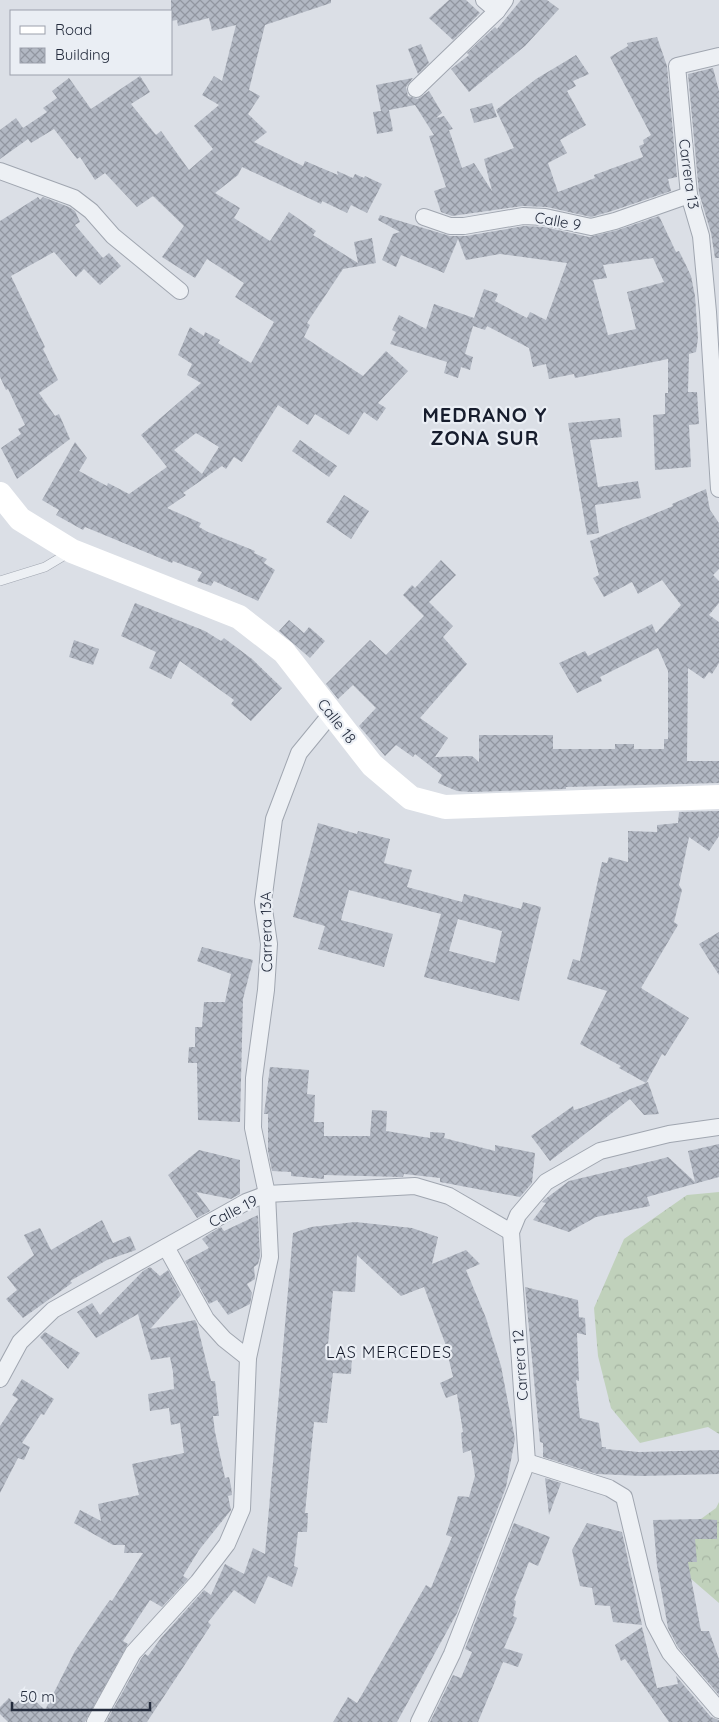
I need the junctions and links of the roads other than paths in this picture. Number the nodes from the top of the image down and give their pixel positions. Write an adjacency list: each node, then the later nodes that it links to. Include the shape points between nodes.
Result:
1 (484, 0): 2 (street)
2 (501, 5): 4 (street)
3 (719, 56): 6 (street, Carrera 13, via 677,66)
4 (416, 89)
5 (0, 171): 8 (street, via 74,198 91,211 113,236)
6 (689, 195): 7 (street, Calle 9, via 591,227 545,217 523,216 450,226); 9 (street, Carrera 13)
7 (424, 217)
8 (180, 291)
9 (714, 311): 10 (street, Carrera 13)
10 (719, 489)
11 (0, 494): 12 (main road, Calle 18, via 20,519)
12 (72, 551): 13 (lane, via 45,567); 14 (main road, Calle 18, via 239,617 284,652)
13 (0, 581)
14 (331, 714): 15 (main road, Calle 18, via 372,766 411,798 445,807); 17 (street, Carrera 13A, via 299,753 274,818 263,902 269,944 254,1078 253,1128)
15 (719, 797)
16 (719, 1127): 18 (street, via 670,1134 600,1151 546,1182 518,1215)
17 (267, 1194): 18 (street, Calle 19, via 415,1186 449,1196); 19 (street, Calle 19, via 246,1202); 20 (street, Carrera 13A, via 270,1257)
18 (511, 1232): 22 (street, Carrera 12)
19 (166, 1247): 20 (street, via 206,1319); 21 (street, Calle 19, via 53,1310 20,1342)
20 (248, 1358): 24 (street, Carrera 13A, via 242,1509 227,1544 198,1582 133,1653)
21 (0, 1378)
22 (527, 1462): 23 (street, via 609,1488 624,1497 654,1623 670,1653); 25 (street, Carrera 12, via 452,1654)
23 (719, 1710)
24 (95, 1722)
25 (419, 1722)

